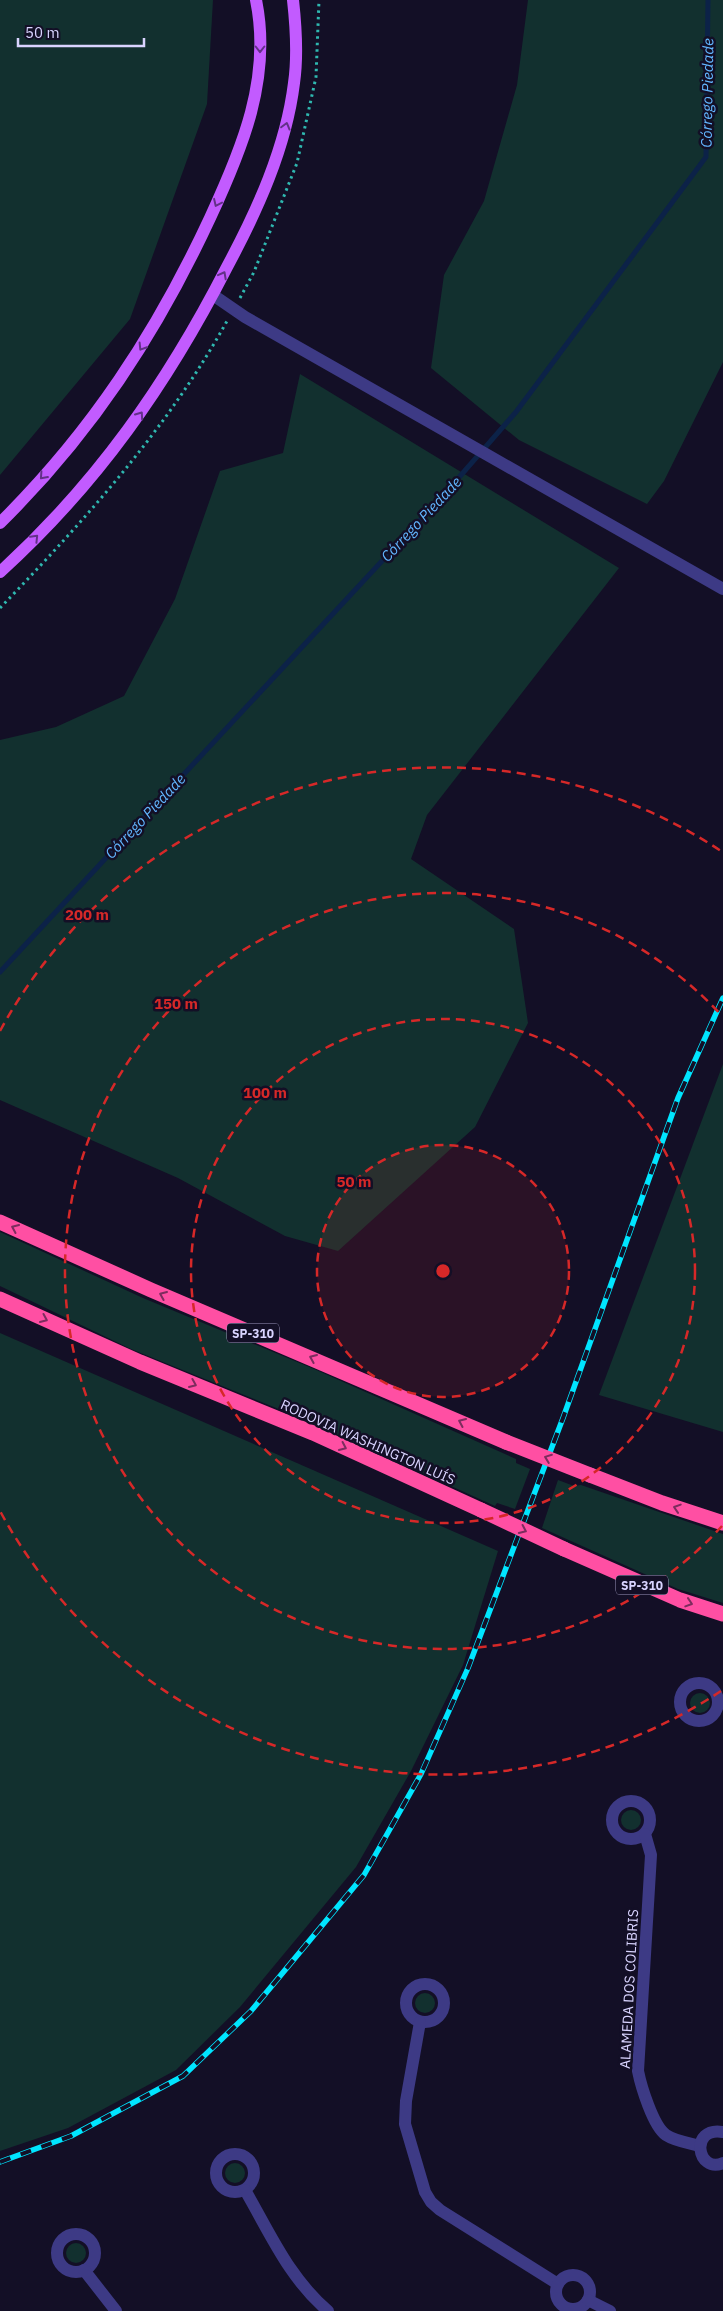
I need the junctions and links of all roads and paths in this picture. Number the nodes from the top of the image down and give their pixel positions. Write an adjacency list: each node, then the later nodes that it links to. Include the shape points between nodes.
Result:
1 (256, 0): 4 (main road, one-way to 4, via 261,50 251,120 233,168 182,279 115,389)
2 (293, 0): 3 (main road, one-way to 2, via 247,230 286,126 294,83)
3 (213, 295): 5 (main road, one-way to 3, via 72,500 115,449 154,394); 6 (street, via 245,317)
4 (0, 523)
5 (0, 572)
6 (723, 589)
7 (0, 1222): 9 (highway, SP-310, one-way to 7, bridge, via 662,1503 506,1442)
8 (0, 1299): 10 (highway, RODOVIA WASHINGTON LUÍS / SP-310, one-way to 10, bridge, via 140,1362 313,1433 680,1600)
9 (723, 1523)
10 (723, 1614)
11 (645, 1834): 14 (street, ALAMEDA DOS COLIBRIS, via 651,1855 638,2071 661,2131 671,2138)
12 (420, 2022): 18 (street, via 404,2112 407,2135 428,2197 440,2210)
13 (723, 2132): 14 (street, via 708,2134)
14 (700, 2146): 15 (street, via 705,2160 711,2164)
15 (723, 2163)
16 (244, 2190): 21 (street, via 293,2274)
17 (84, 2270): 20 (street)
18 (558, 2284): 19 (street, via 570,2275 584,2279 590,2293); 19 (street, via 556,2291 562,2305 576,2309)
19 (588, 2300): 22 (street)
20 (116, 2311)
21 (328, 2311)
22 (610, 2311)

